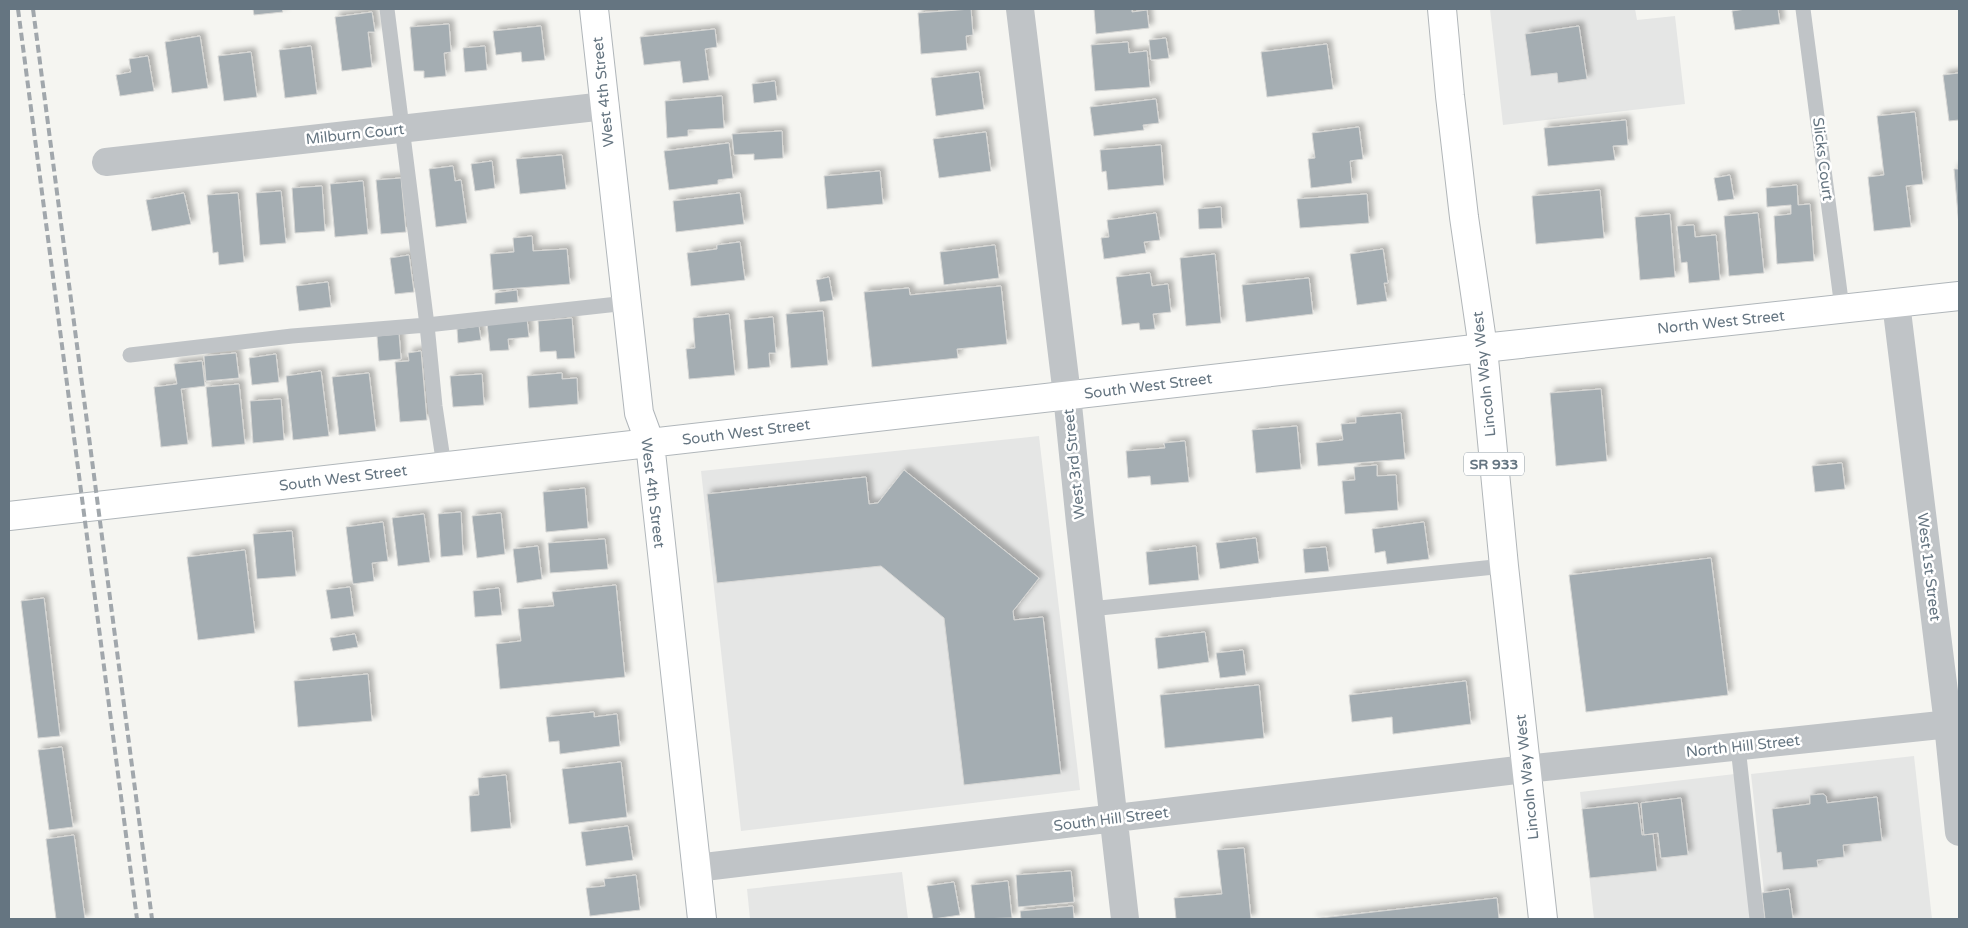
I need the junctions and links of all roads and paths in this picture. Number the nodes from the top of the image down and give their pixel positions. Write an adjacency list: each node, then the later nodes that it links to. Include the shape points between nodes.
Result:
1 (387, 9): 7 (lane)
2 (594, 9): 6 (street, West 4th Street)
3 (1020, 9): 16 (street, West 3rd Street)
4 (1442, 9): 14 (street, Lincoln Way West / SR 933, via 1464,217)
5 (1803, 9): 12 (lane, Slicks Court)
6 (605, 106): 7 (street, Milburn Court); 11 (street, West 4th Street)
7 (403, 128): 8 (street, Milburn Court); 13 (lane)
8 (106, 162)
9 (1959, 296): 10 (street, North West Street)
10 (1896, 302): 12 (street, North West Street); 22 (street, West 1st Street)
11 (627, 303): 13 (lane); 17 (street, West 4th Street, via 639,413)
12 (1842, 308): 14 (street, North West Street)
13 (427, 325): 15 (lane, via 292,336); 18 (lane)
14 (1483, 348): 16 (street, South West Street); 20 (street, Lincoln Way West / SR 933)
15 (130, 355)
16 (1067, 395): 17 (street, South West Street); 21 (street, West 3rd Street)
17 (650, 443): 18 (street, South West Street); 27 (street, West 4th Street)
18 (444, 466): 19 (street, South West Street)
19 (9, 516)
20 (1504, 566): 21 (lane); 24 (street, Lincoln Way West / SR 933)
21 (1090, 609): 25 (street, West 3rd Street)
22 (1954, 724): 23 (street, North Hill Street); 26 (street, West 1st Street)
23 (1738, 747): 24 (street, North Hill Street); 31 (lane)
24 (1526, 769): 25 (street, South Hill Street); 30 (street, Lincoln Way West / SR 933)
25 (1114, 819): 27 (street, South Hill Street); 29 (street, West 3rd Street)
26 (1959, 832)
27 (696, 868): 28 (street, West 4th Street)
28 (702, 919)
29 (1125, 919)
30 (1543, 919)
31 (1757, 919)

